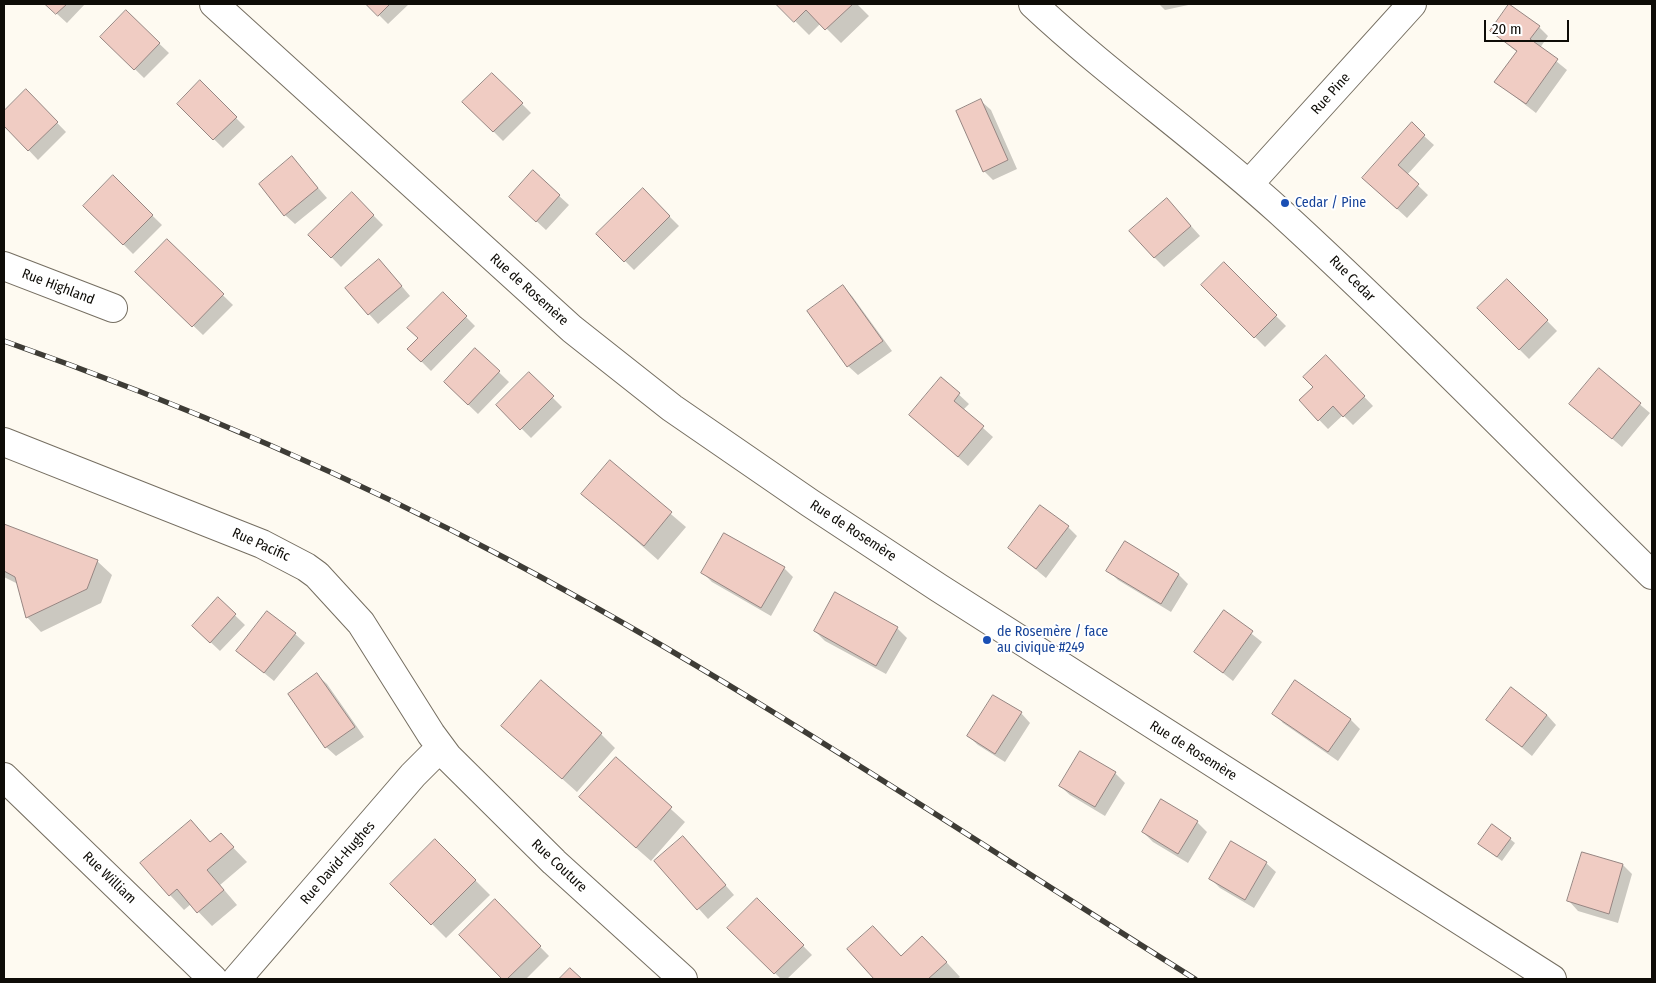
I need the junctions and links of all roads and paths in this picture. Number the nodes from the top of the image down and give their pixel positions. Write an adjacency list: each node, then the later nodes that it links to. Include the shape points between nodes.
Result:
1 (214, 4): 14 (street, Rue de Rosemère, via 572,329 672,408 939,588)
2 (1033, 4): 4 (street, Rue Cedar)
3 (1412, 4): 4 (street, Rue Pine)
4 (1248, 184): 8 (street, Rue Cedar, via 1333,260)
5 (4, 266): 6 (street, Rue Highland)
6 (113, 308)
7 (4, 442): 9 (street, Rue Pacific, via 262,544 306,567 330,587 361,623)
8 (1652, 575)
9 (440, 748): 12 (street, Rue David-Hughes); 13 (street, Rue Couture, via 554,862)
10 (4, 778): 11 (street, Rue William)
11 (213, 979)
12 (237, 979)
13 (683, 979)
14 (1552, 979)

